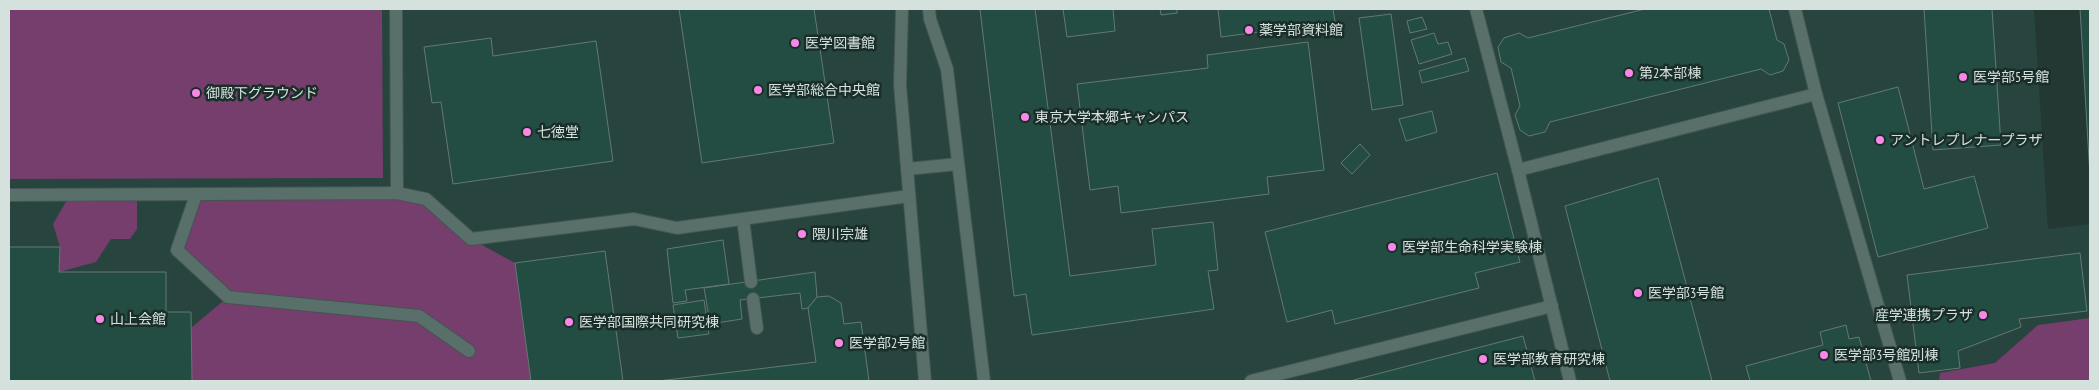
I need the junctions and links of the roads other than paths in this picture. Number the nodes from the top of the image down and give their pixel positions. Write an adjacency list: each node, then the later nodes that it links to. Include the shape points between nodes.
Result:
1 (396, 9): 10 (lane)
2 (902, 9): 8 (lane, via 900,85)
3 (929, 9): 7 (lane, via 947,69)
4 (1476, 9): 9 (lane)
5 (1795, 9): 6 (lane)
6 (1816, 94): 9 (lane); 24 (lane)
7 (958, 164): 8 (lane); 21 (lane)
8 (907, 169): 13 (lane)
9 (1518, 170): 17 (lane)
10 (397, 193): 12 (lane); 14 (lane, via 426,199 471,239 634,219 677,228)
11 (9, 195): 12 (lane)
12 (196, 196): 19 (lane, via 177,250 228,297 419,316)
13 (909, 196): 14 (lane); 20 (lane)
14 (743, 219): 15 (lane)
15 (751, 282)
16 (753, 299): 18 (lane)
17 (1552, 306): 22 (lane); 23 (lane)
18 (757, 328)
19 (469, 351)
20 (925, 381)
21 (984, 381)
22 (1251, 381)
23 (1570, 381)
24 (1900, 381)

